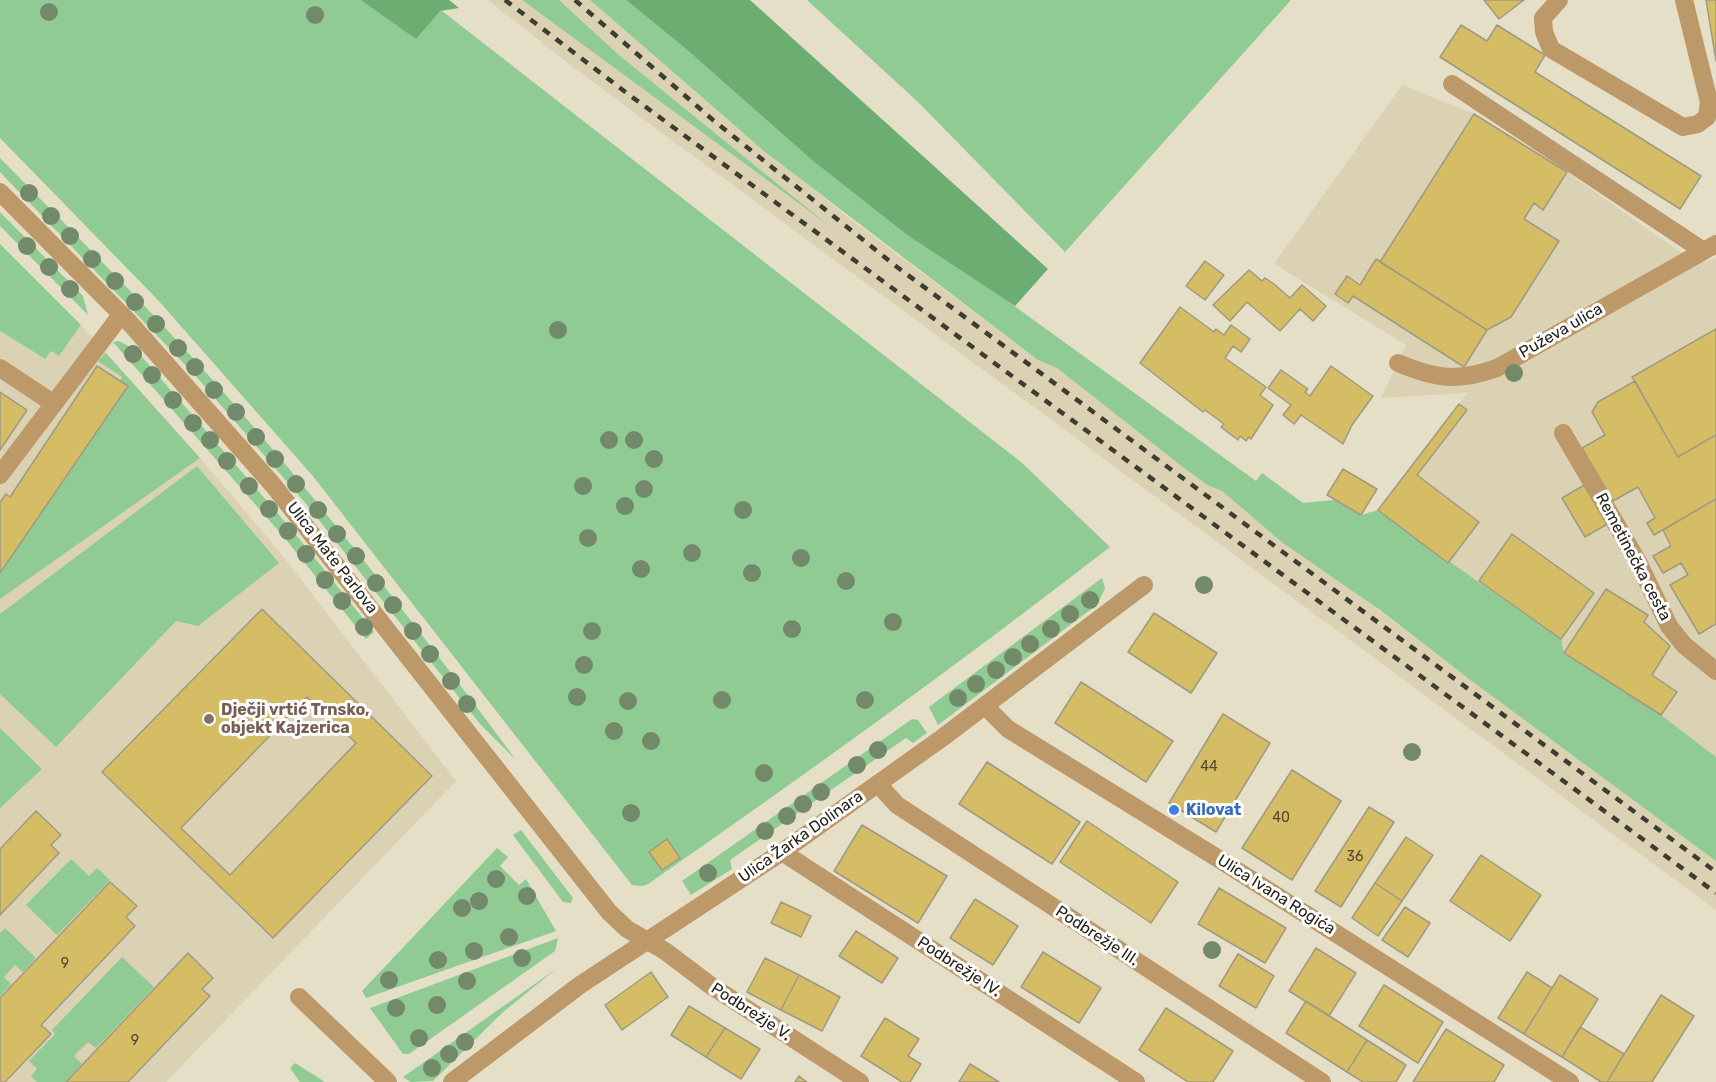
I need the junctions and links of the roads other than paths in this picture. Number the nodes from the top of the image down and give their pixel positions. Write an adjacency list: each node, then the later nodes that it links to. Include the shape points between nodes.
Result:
1 (1559, 0): 2 (street, via 1543,18 1551,49 1683,127 1707,117 1709,102)
2 (1684, 0)
3 (1452, 84): 5 (street)
4 (0, 192): 6 (street, Ulica Mate Parlova)
5 (1709, 247): 7 (street, Puževa ulica, via 1474,376 1429,376)
6 (121, 315): 9 (street); 17 (street, Ulica Mate Parlova, via 319,539 609,912)
7 (1398, 363)
8 (0, 368): 9 (street)
9 (53, 403): 11 (street)
10 (1563, 433): 13 (street, Remetinečka cesta, via 1637,560 1670,626 1684,645)
11 (0, 475)
12 (1144, 585): 14 (street, Ulica Žarka Dolinara)
13 (1716, 670)
14 (984, 706): 15 (street, Ulica Žarka Dolinara); 24 (street, Ulica Ivana Rogića, via 1008,729)
15 (878, 783): 16 (street, Ulica Žarka Dolinara); 23 (street, Podbrežje III., via 897,805)
16 (782, 852): 17 (street, Ulica Žarka Dolinara); 22 (street, Podbrežje IV.)
17 (645, 940): 20 (street, Ulica Žarka Dolinara); 21 (street, Podbrežje V.)
18 (299, 997): 19 (street)
19 (388, 1082)
20 (452, 1082)
21 (860, 1082)
22 (1136, 1082)
23 (1322, 1082)
24 (1570, 1082)

